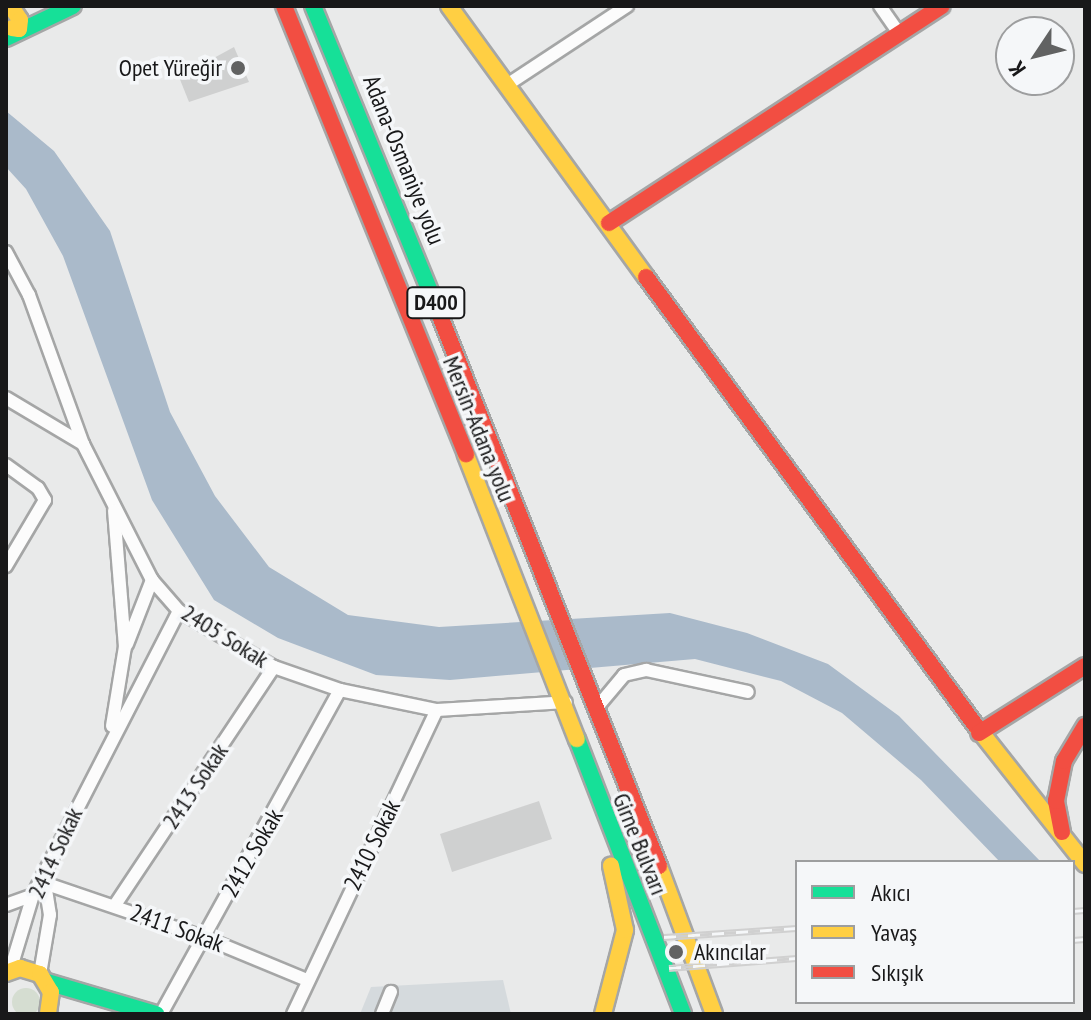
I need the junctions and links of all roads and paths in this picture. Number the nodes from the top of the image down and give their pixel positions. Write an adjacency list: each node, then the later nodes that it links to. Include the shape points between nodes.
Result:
1 (73, 6): 9 (main road)
2 (284, 6): 26 (main road, Mersin-Adana yolu / D400)
3 (449, 6): 11 (main road)
4 (627, 6): 11 (street)
5 (880, 6): 10 (street)
6 (942, 6): 10 (main road)
7 (13, 7): 9 (main road)
8 (315, 8): 27 (main road, Adana-Osmaniye yolu / D400)
9 (10, 31)
10 (899, 33): 12 (main road)
11 (507, 85): 12 (main road)
12 (609, 223): 30 (main road)
13 (6, 252): 15 (street, 2405 Sokak, via 29,295)
14 (6, 398): 15 (street)
15 (83, 444): 17 (street, 2405 Sokak)
16 (6, 465): 18 (street, via 38,488 45,500)
17 (114, 507): 19 (street, 2405 Sokak); 21 (street, 2414 Sokak)
18 (6, 566)
19 (152, 580): 20 (street, 2405 Sokak); 21 (street)
20 (179, 611): 23 (street, 2405 Sokak); 31 (street, 2414 Sokak)
21 (125, 647): 31 (street, 2414 Sokak)
22 (1085, 666): 30 (main road)
23 (274, 667): 24 (street, 2405 Sokak); 38 (street, 2413 Sokak)
24 (340, 690): 28 (street, 2405 Sokak); 39 (street, 2412 Sokak)
25 (748, 692): 27 (street, via 646,670 624,675)
26 (561, 697): 28 (street, 2405 Sokak); 32 (main road, Girne Bulvarı / D400)
27 (599, 705): 50 (main road, Girne Bulvarı / D400)
28 (437, 710): 42 (street, 2410 Sokak)
29 (1085, 726): 33 (main road, via 1064,761 1056,801)
30 (979, 733): 33 (main road)
31 (109, 740): 35 (street, 2414 Sokak)
32 (597, 803): 48 (main road, via 625,930); 49 (main road, Girne Bulvarı / D400)
33 (1064, 839): 34 (main road)
34 (1085, 864)
35 (44, 880): 36 (street, 2414 Sokak); 38 (street, 2411 Sokak); 41 (street, via 48,944)
36 (33, 895): 37 (street); 40 (street, 2414 Sokak)
37 (6, 905)
38 (115, 905): 39 (street, 2411 Sokak)
39 (203, 937): 42 (street, 2411 Sokak); 45 (street, 2412 Sokak)
40 (8, 972): 41 (main road)
41 (43, 978): 44 (main road); 45 (main road)
42 (307, 980): 46 (street, 2410 Sokak)
43 (391, 992): 47 (street)
44 (48, 1014)
45 (158, 1014)
46 (293, 1014)
47 (382, 1014)
48 (603, 1014)
49 (683, 1014)
50 (716, 1014)

